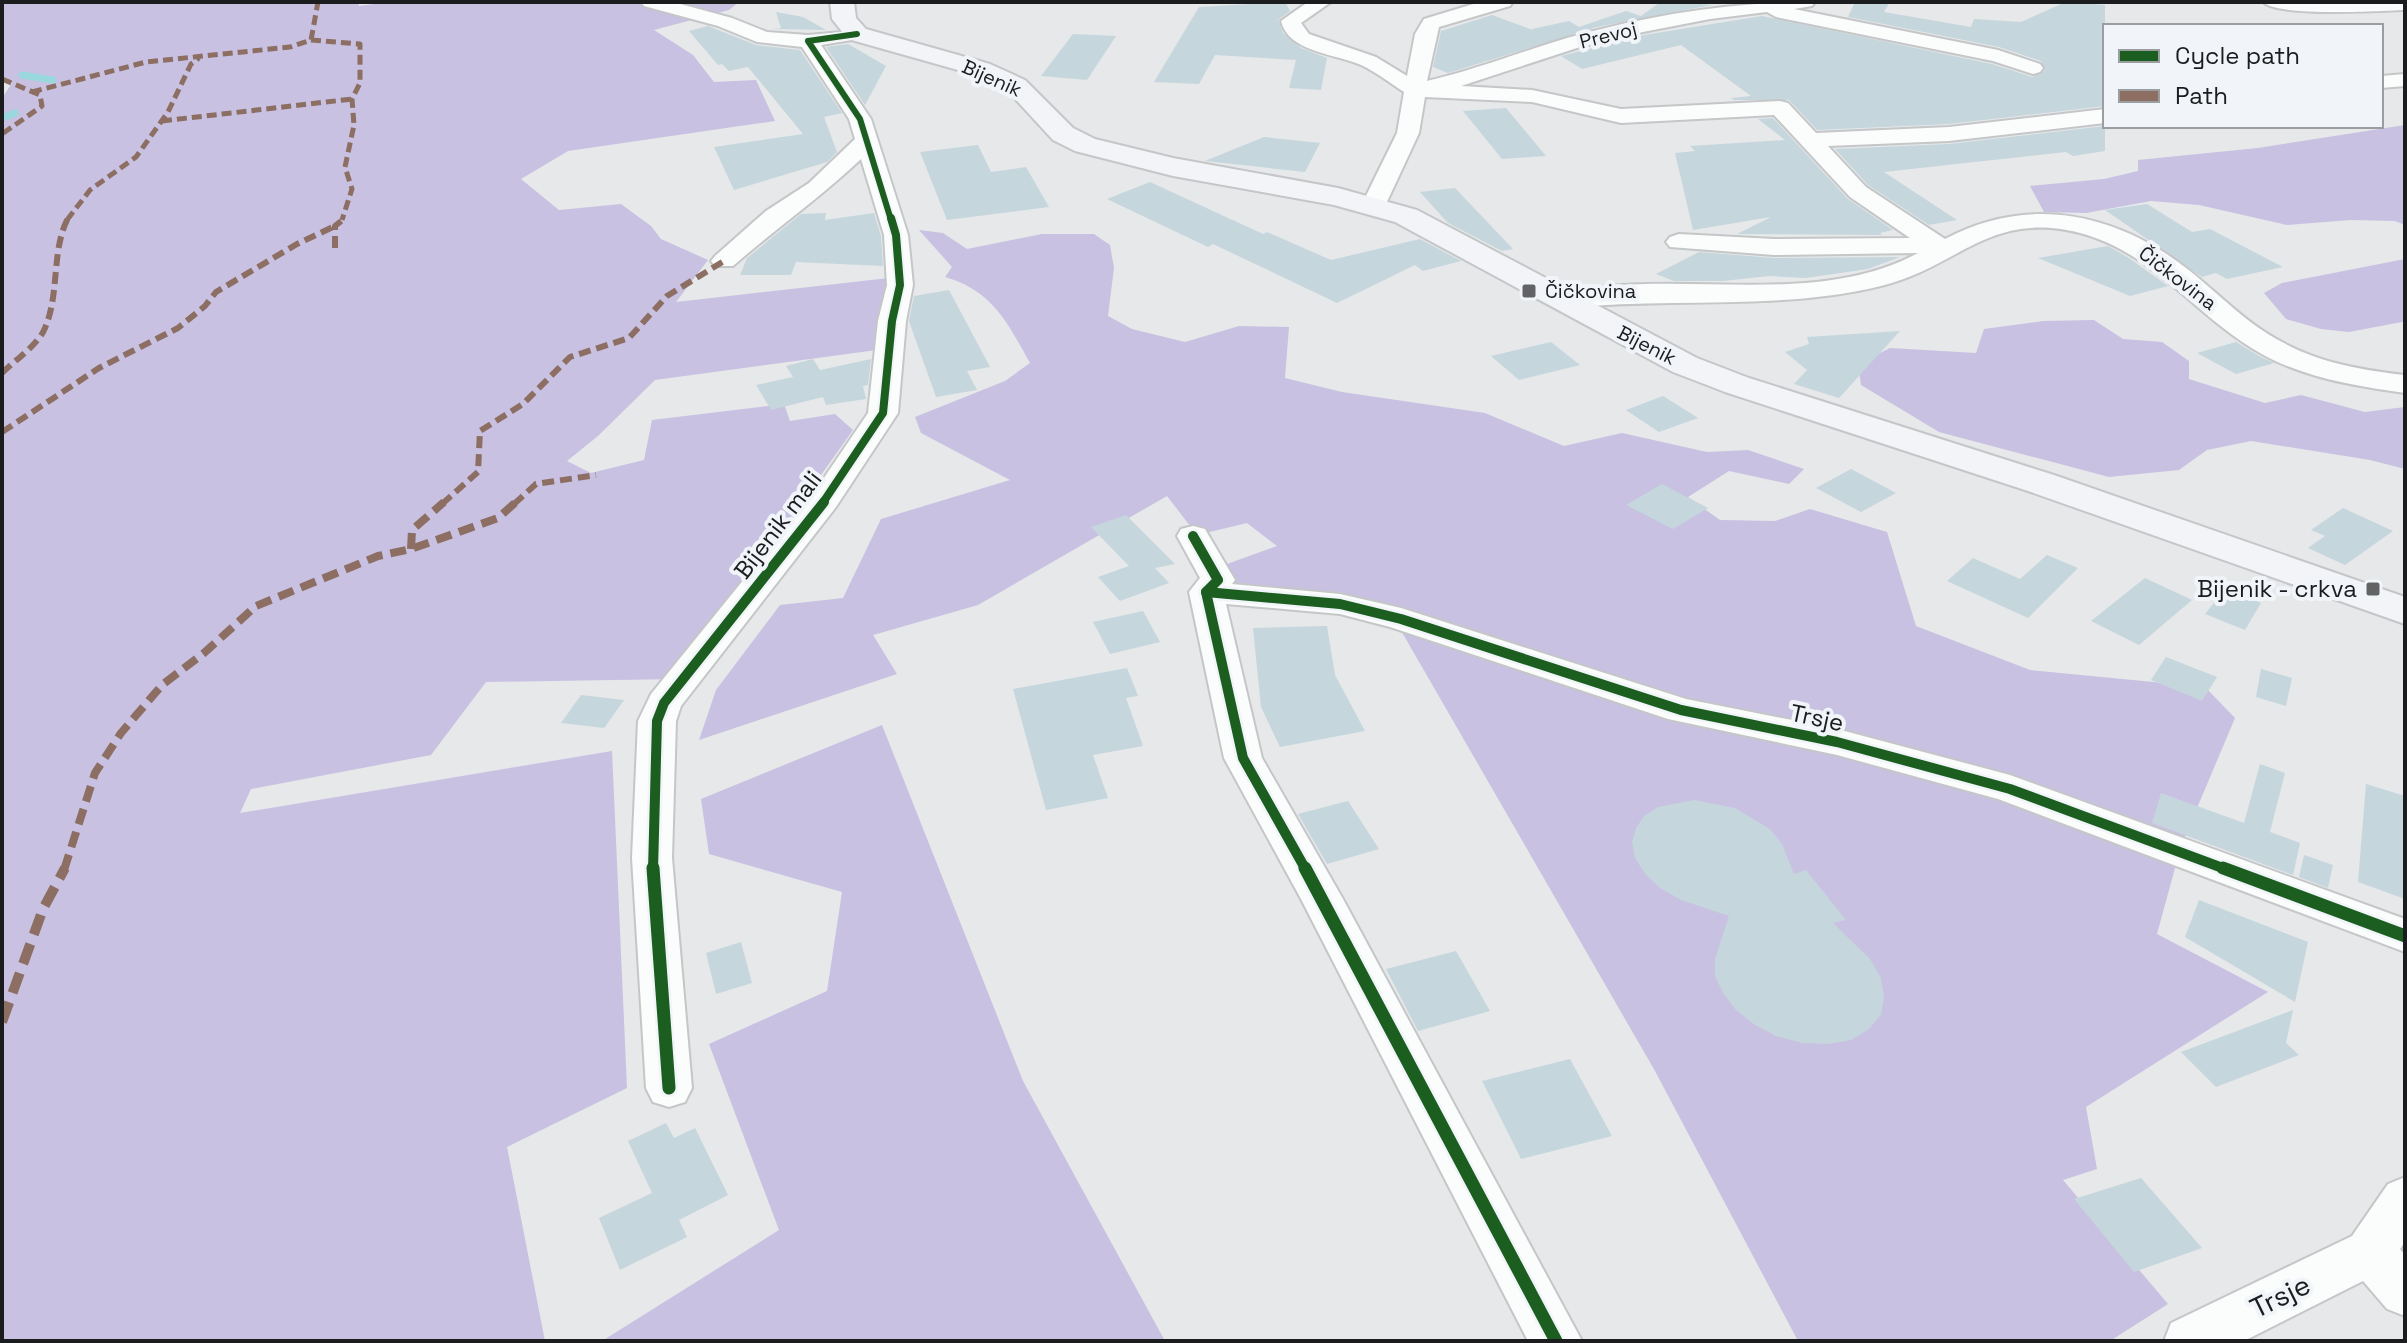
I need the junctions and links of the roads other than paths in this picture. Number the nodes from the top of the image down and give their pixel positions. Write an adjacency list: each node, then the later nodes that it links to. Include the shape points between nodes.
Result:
1 (651, 2): 10 (street, via 764,38)
2 (842, 2): 9 (main road, via 844,19)
3 (1321, 2): 14 (street, via 1291,21 1296,34 1369,61)
4 (1503, 2): 14 (street, via 1431,23)
5 (1805, 2): 8 (street, Prevoj)
6 (2273, 2): 7 (street)
7 (2405, 4)
8 (1759, 7): 11 (street, via 1998,56); 14 (street, Prevoj, via 1607,34)
9 (857, 34): 10 (street); 18 (main road, Bijenik, via 981,69 1016,85 1063,134 1085,145)
10 (808, 41): 16 (street, Bijenik mali, via 844,92)
11 (2033, 68)
12 (2405, 80): 13 (street)
13 (2383, 82)
14 (1415, 90): 17 (street, via 1532,96 1621,116 1780,108); 18 (street, via 1408,133)
15 (2103, 116): 17 (street, via 1949,134)
16 (867, 138): 21 (street, via 817,188); 28 (street, Bijenik mali, via 898,245 900,285 883,413 825,500 664,703 657,721 652,858)
17 (1812, 140): 20 (street, via 1858,192)
18 (1373, 206): 22 (main road, Bijenik, via 1422,223)
19 (1679, 242): 20 (street)
20 (1942, 248): 22 (street, Čičkovina, via 1906,270 1850,284); 23 (street, Čičkovina, via 2023,220 2108,233 2144,251 2277,351 2328,372)
21 (724, 261)
22 (1567, 300): 26 (main road, Bijenik, via 1662,354 1737,385 2041,483)
23 (2405, 384)
24 (1193, 536): 25 (street, via 1218,580)
25 (1206, 592): 27 (street, Trsje, via 1340,604 1386,615 1681,710 1837,742 2010,789); 32 (street, via 1243,758)
26 (2405, 611)
27 (2405, 936)
28 (669, 1088)
29 (2405, 1199): 30 (street)
30 (2370, 1252): 31 (street); 33 (street, Trsje)
31 (2405, 1292)
32 (1556, 1341)
33 (2190, 1341)

